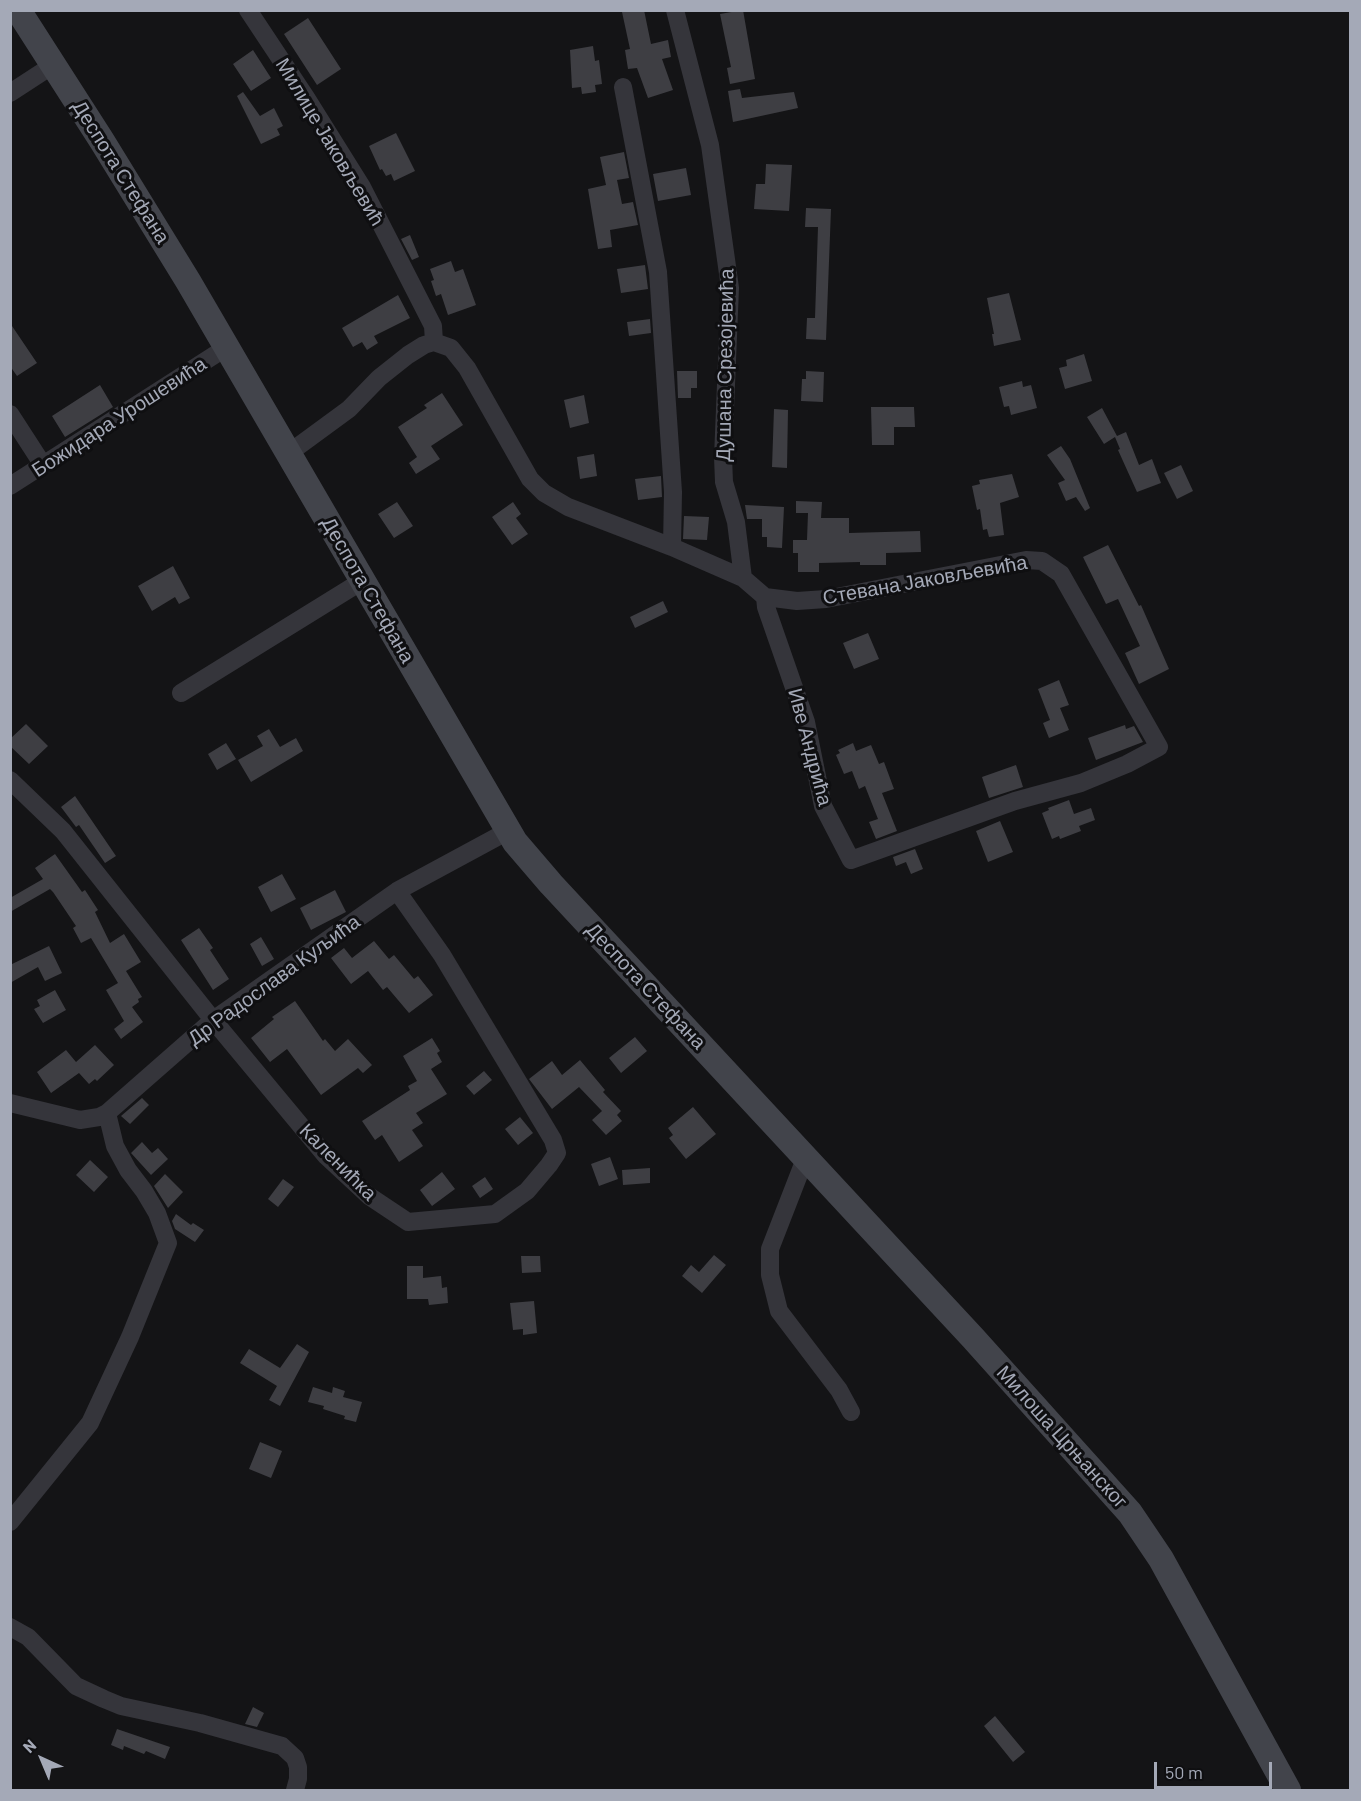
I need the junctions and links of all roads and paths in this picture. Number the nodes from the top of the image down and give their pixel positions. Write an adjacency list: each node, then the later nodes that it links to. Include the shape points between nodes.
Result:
1 (18, 10): 4 (main road, Деспота Стефана)
2 (248, 10): 7 (street, Милице Јаковљевић, via 362,187 433,327)
3 (675, 10): 14 (street, Душана Срезојевића, via 710,145 730,288 724,482 736,522)
4 (53, 64): 6 (street); 8 (main road, Деспота Стефана)
5 (624, 87): 13 (street, via 658,272 673,492)
6 (10, 93)
7 (435, 342): 10 (street, via 408,355 349,409); 13 (street, via 451,348 467,368 530,479 544,493 568,507)
8 (227, 347): 10 (main road, Деспота Стефана); 11 (street, Божидара Урошевића)
9 (10, 414): 11 (street)
10 (289, 453): 15 (main road, Деспота Стефана)
11 (43, 465): 12 (street, Божидара Урошевића)
12 (10, 486)
13 (672, 547): 14 (street)
14 (743, 578): 16 (street)
15 (362, 581): 17 (street); 19 (main road, Деспота Стефана)
16 (765, 597): 20 (street, Иве Андрића, via 806,722 824,806); 20 (street, Стевана Јаковљевића, via 797,601 826,598 1026,560 1042,561 1061,574 1159,747 1080,783 1015,801)
17 (181, 693)
18 (10, 780): 22 (street, Каленићка, via 63,831)
19 (508, 831): 21 (street, Др Радослава Куљића); 25 (main road, Деспота Стефана, via 545,878)
20 (851, 860)
21 (397, 891): 22 (street, Др Радослава Куљића); 22 (street, Каленићка, via 442,955 553,1140 557,1153 527,1191 495,1214 408,1222 382,1206 326,1156)
22 (213, 1020): 24 (street, Др Радослава Куљића)
23 (10, 1103): 24 (street, Др Радослава Куљића, via 80,1120)
24 (107, 1113): 28 (street, via 115,1146 157,1213 168,1243 90,1423)
25 (776, 1127): 26 (main road, Милоша Црњанског)
26 (806, 1159): 27 (street, via 770,1249 770,1275 778,1311 839,1390); 31 (main road, Милоша Црњанског, via 974,1338 1130,1513 1161,1559)
27 (851, 1412)
28 (10, 1522)
29 (10, 1628): 30 (street, via 28,1637 76,1686 104,1699 282,1746 295,1758 298,1767)
30 (295, 1791)
31 (1288, 1791)

